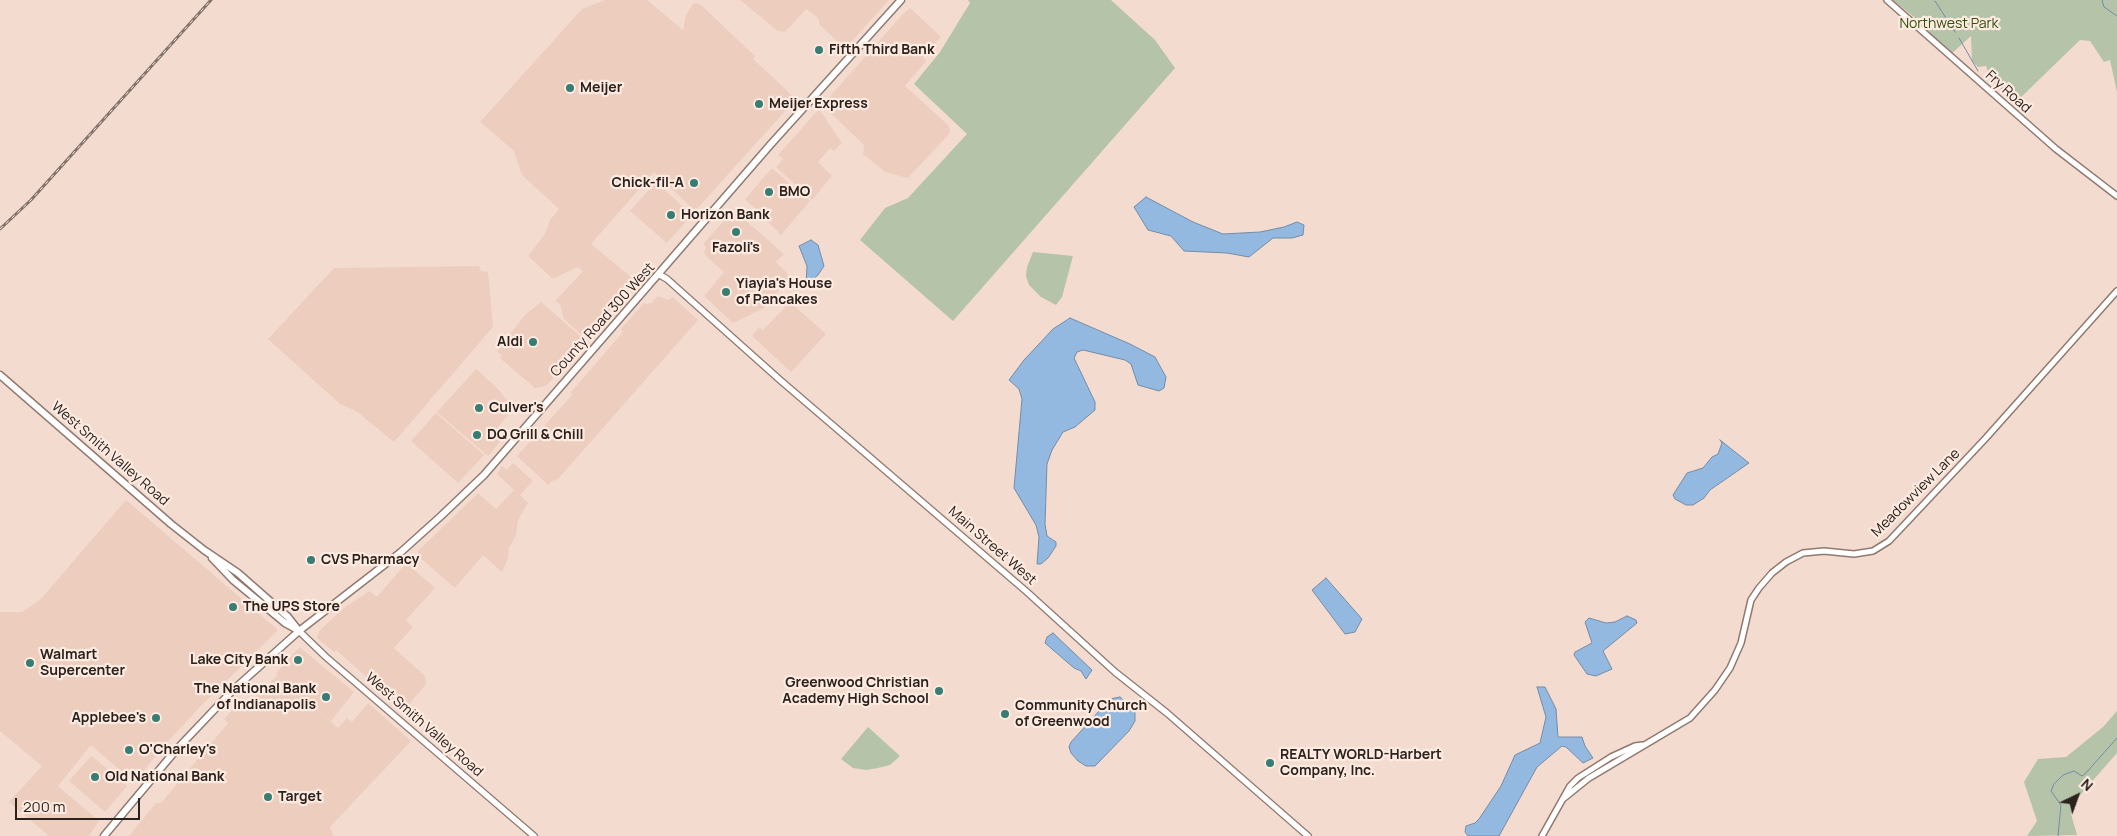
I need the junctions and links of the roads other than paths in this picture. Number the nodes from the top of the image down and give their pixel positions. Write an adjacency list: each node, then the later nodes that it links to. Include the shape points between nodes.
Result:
1 (901, 0): 4 (main road, County Road 300 West, via 771,144)
2 (1887, 0): 3 (street, Fry Road, via 2056,149)
3 (2117, 196)
4 (660, 275): 7 (main road, County Road 300 West, via 471,488 398,554); 10 (main road, Main Street West)
5 (2117, 291): 11 (street, Meadowview Lane, via 1888,541 1873,551 1854,554 1836,551 1803,553 1772,573 1751,600 1741,643 1715,690 1690,718 1642,746 1611,757 1570,786)
6 (0, 375): 7 (main road, West Smith Valley Road, via 151,508 204,550 233,580)
7 (299, 631): 8 (main road, County Road 300 West, via 208,714); 9 (main road, West Smith Valley Road)
8 (104, 836)
9 (534, 836)
10 (1308, 836)
11 (1542, 836)

